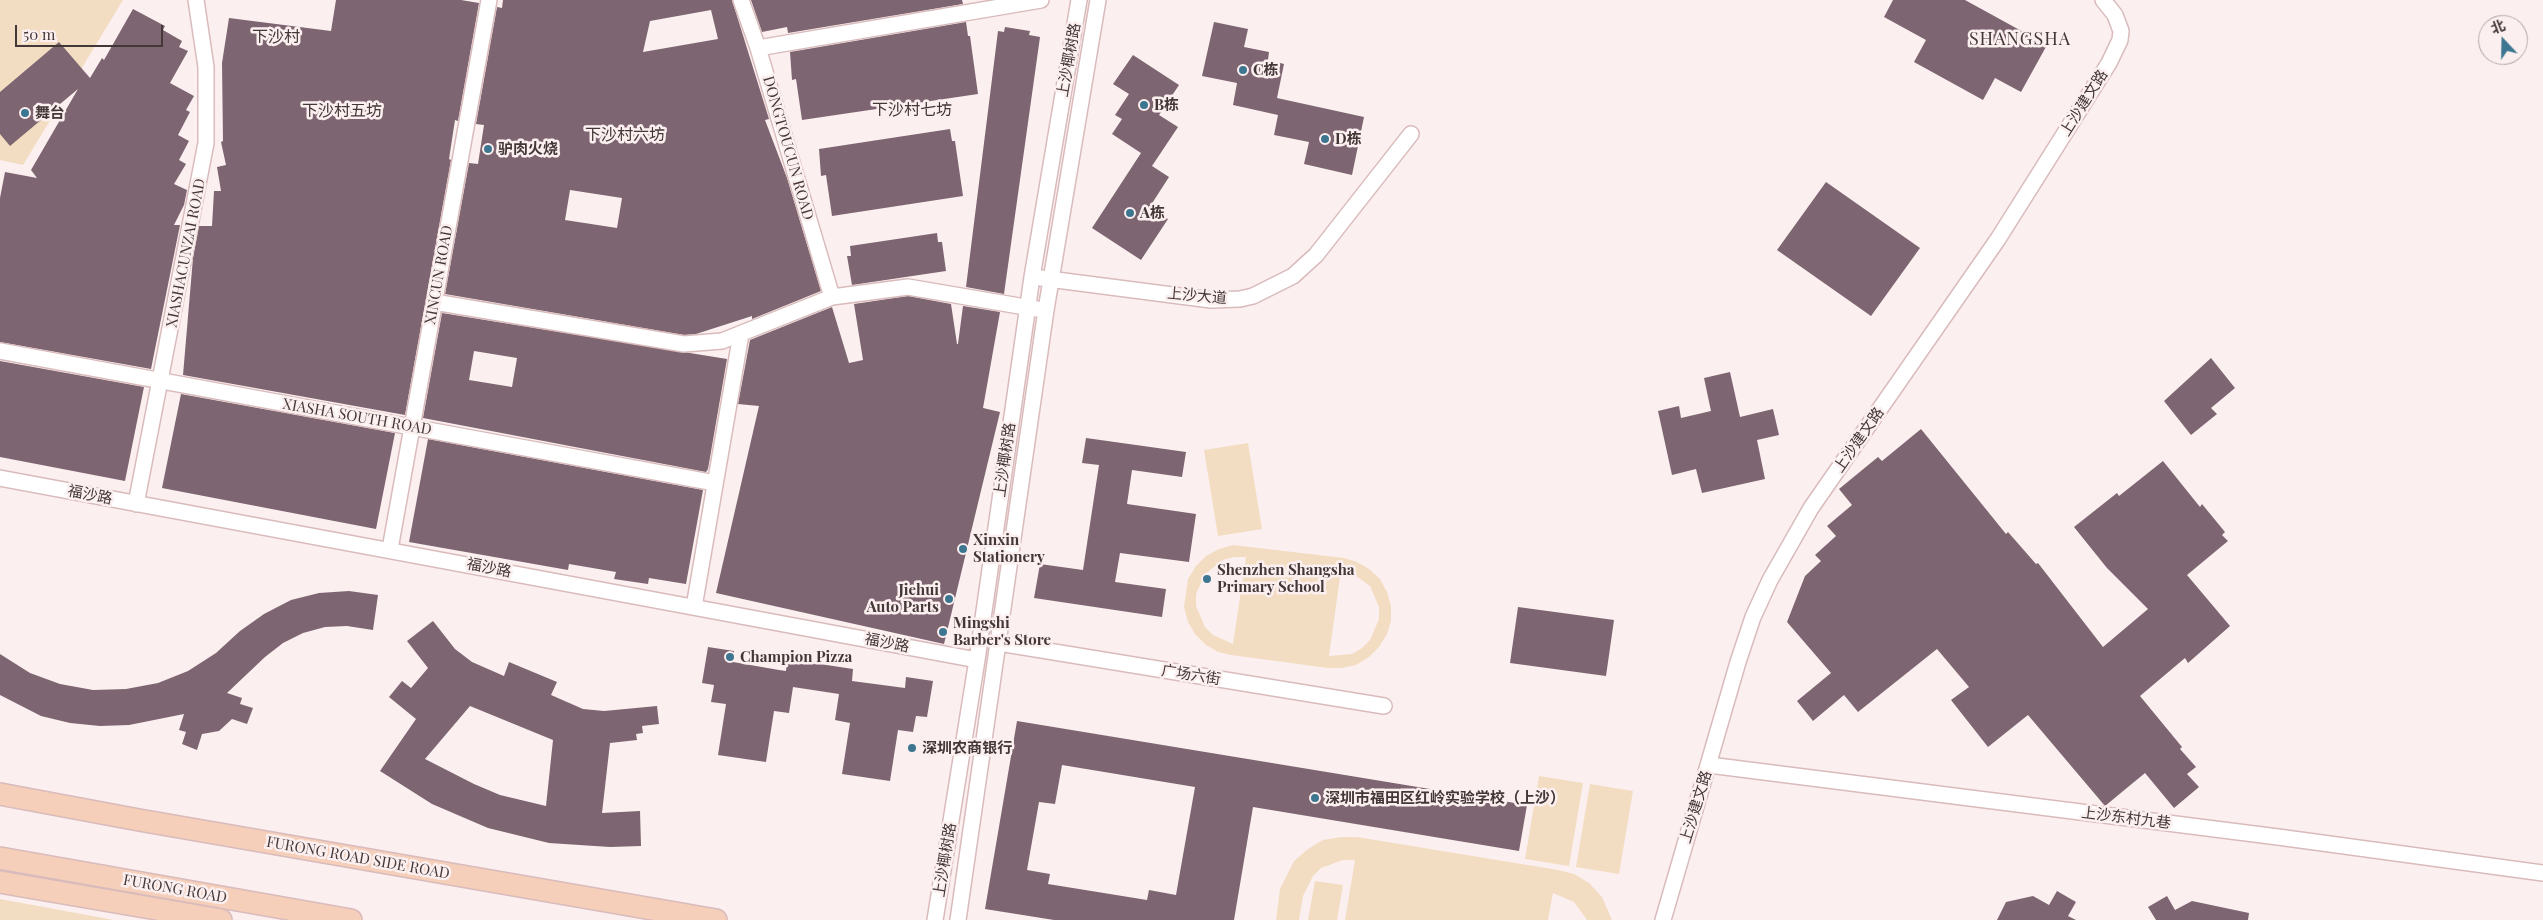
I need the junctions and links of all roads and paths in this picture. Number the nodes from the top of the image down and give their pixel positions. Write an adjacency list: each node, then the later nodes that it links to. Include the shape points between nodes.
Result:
1 (196, 0): 18 (street, XIASHACUNZAI ROAD, via 206,67 206,143)
2 (489, 0): 13 (street, XINCUN ROAD)
3 (741, 0): 8 (street, DONGTOUCUN ROAD)
4 (1041, 0): 8 (street)
5 (1080, 0): 10 (street, 上沙椰树路)
6 (1098, 0): 11 (street, 上沙椰树路)
7 (2103, 0): 28 (street, 上沙建文路, via 2119,22 2120,40 2115,52 1998,239 1790,542 1754,617)
8 (758, 48): 12 (street, DONGTOUCUN ROAD)
9 (1411, 134): 11 (street, 上沙大道, via 1316,255 1293,276 1253,296 1211,300)
10 (1032, 277): 11 (street, 上沙大道); 14 (street, 上沙椰树路)
11 (1051, 279): 15 (street, 上沙椰树路)
12 (832, 297): 14 (street, via 917,287); 16 (street)
13 (434, 302): 16 (street, via 684,344 722,341); 19 (street, XINCUN ROAD)
14 (1027, 307): 15 (street); 26 (street, 上沙椰树路)
15 (1046, 310): 25 (street, 上沙椰树路)
16 (741, 334): 21 (street)
17 (0, 351): 18 (street, XIASHA SOUTH ROAD)
18 (161, 382): 19 (street, XIASHA SOUTH ROAD); 22 (street, XIASHACUNZAI ROAD)
19 (412, 427): 21 (street, XIASHA SOUTH ROAD); 23 (street, XINCUN ROAD)
20 (0, 478): 22 (street, 福沙路)
21 (715, 483): 24 (street)
22 (136, 504): 23 (street, 福沙路)
23 (390, 549): 24 (street, 福沙路)
24 (694, 607): 26 (street, 福沙路)
25 (999, 643): 27 (street, 广场六街); 37 (street, 上沙椰树路)
26 (977, 660): 36 (street, 上沙椰树路)
27 (1384, 706)
28 (1709, 765): 31 (street, 上沙东村九巷); 38 (street, 上沙建文路)
29 (0, 794): 35 (street, FURONG ROAD SIDE ROAD)
30 (0, 858): 34 (street, FURONG ROAD)
31 (2543, 873)
32 (0, 882): 33 (street, FURONG ROAD)
33 (221, 920)
34 (351, 920)
35 (716, 920)
36 (935, 920)
37 (958, 920)
38 (1663, 920)

